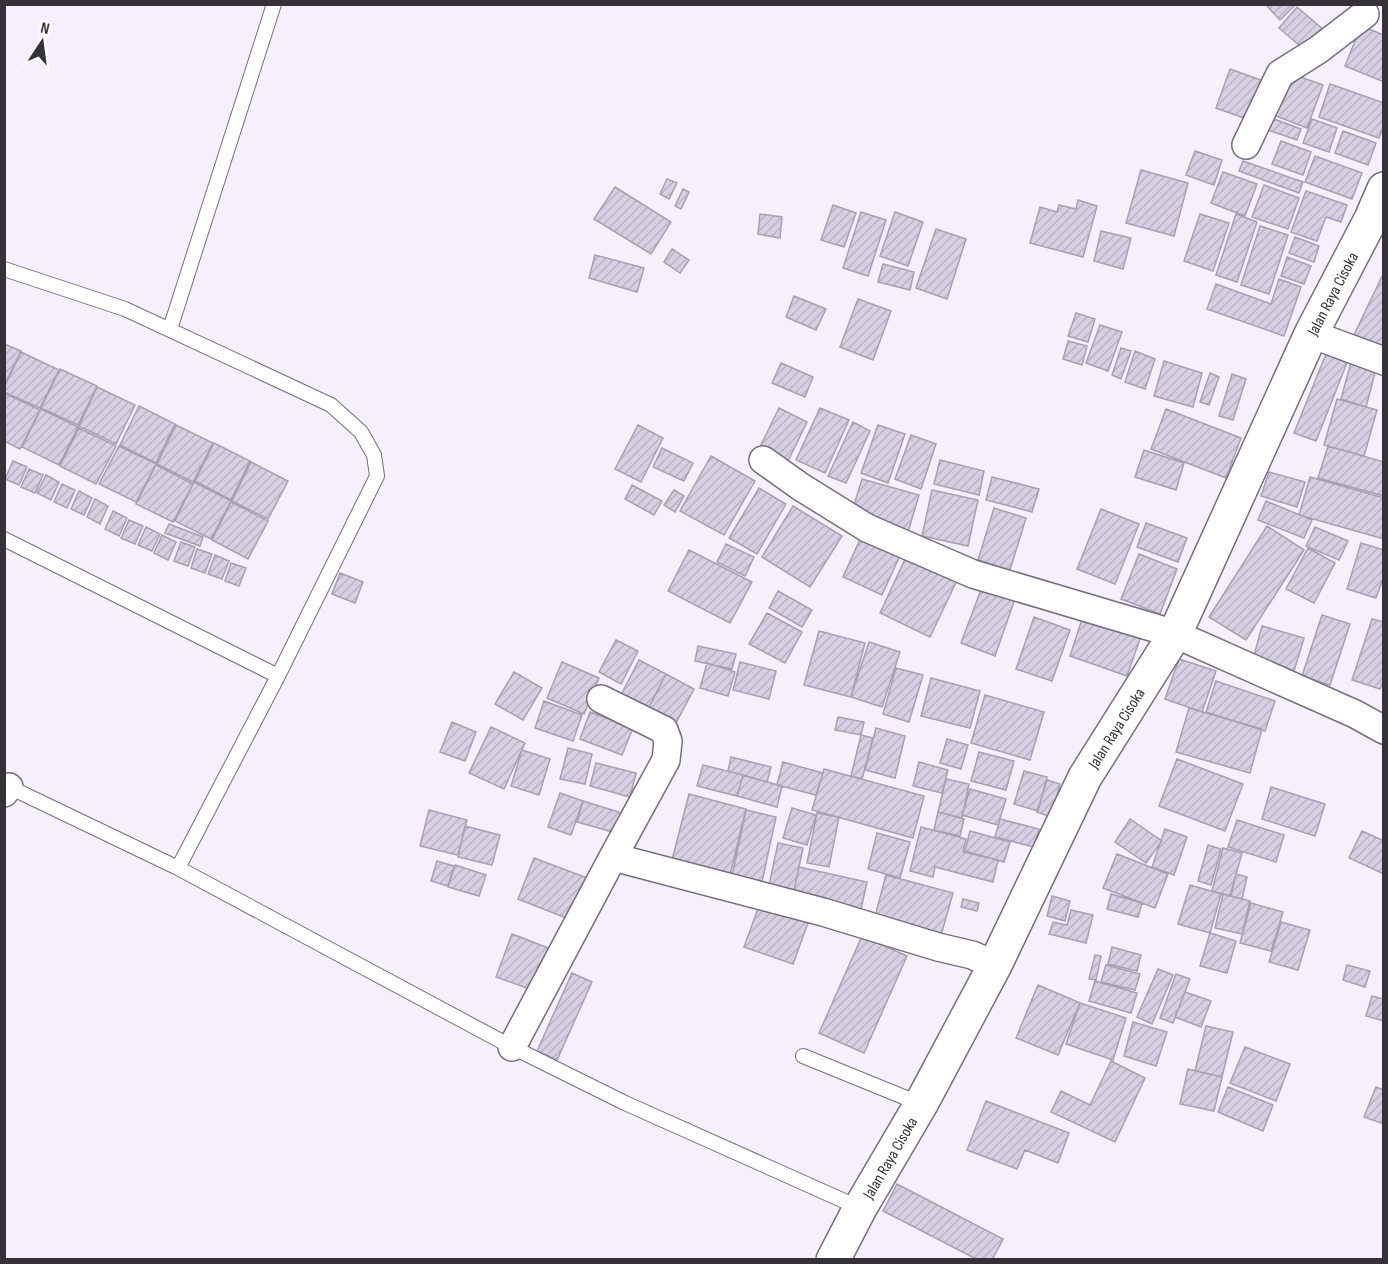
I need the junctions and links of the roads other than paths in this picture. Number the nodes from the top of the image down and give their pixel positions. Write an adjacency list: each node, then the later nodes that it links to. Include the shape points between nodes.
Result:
1 (274, 4): 7 (lane)
2 (1365, 14): 3 (street, via 1280,74)
3 (1246, 145)
4 (1383, 189): 5 (street, Jalan Raya Cisoka)
5 (1377, 221): 8 (street, Jalan Raya Cisoka)
6 (4, 269): 7 (lane, via 125,309)
7 (170, 329): 13 (lane, via 331,405 361,432 374,455 377,476)
8 (1311, 334): 9 (street); 12 (street, Jalan Raya Cisoka)
9 (1383, 361)
10 (763, 460): 12 (street, via 867,528 972,574)
11 (4, 539): 13 (lane)
12 (1175, 634): 15 (street); 19 (street, Jalan Raya Cisoka, via 1084,777)
13 (278, 676): 18 (lane)
14 (601, 699): 17 (street, via 664,730 668,741 666,760)
15 (1383, 730)
16 (6, 788): 18 (lane)
17 (613, 857): 19 (street, via 823,912); 20 (street)
18 (178, 868): 20 (lane)
19 (995, 965): 22 (street, Jalan Raya Cisoka)
20 (512, 1047): 23 (lane, via 625,1103)
21 (803, 1056): 22 (lane)
22 (921, 1104): 23 (street, Jalan Raya Cisoka)
23 (860, 1208): 24 (street, Jalan Raya Cisoka)
24 (833, 1260)

